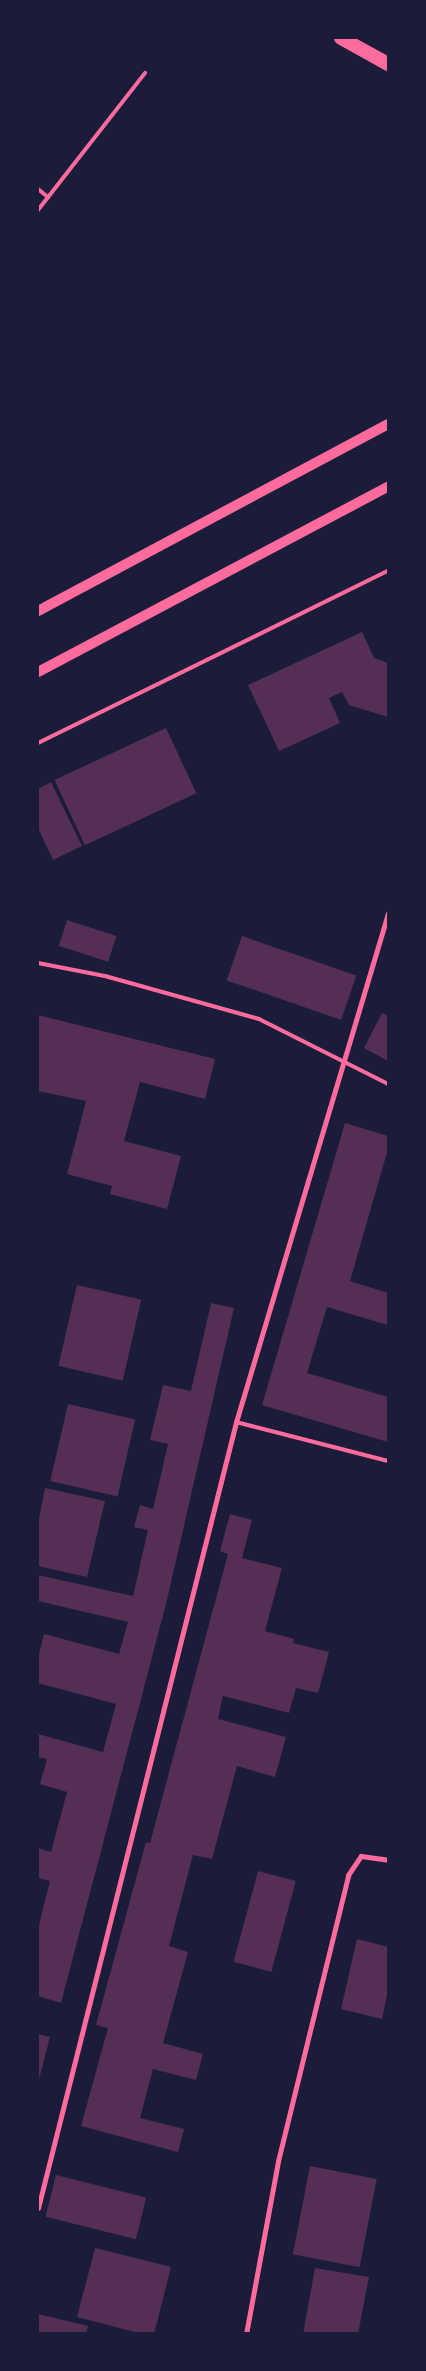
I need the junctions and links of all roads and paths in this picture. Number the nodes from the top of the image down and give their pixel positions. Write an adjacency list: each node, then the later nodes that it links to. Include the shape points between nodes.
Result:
1 (341, 38): 2 (highway)
2 (388, 64)
3 (145, 73): 5 (lane)
4 (38, 189): 5 (lane)
5 (48, 197): 6 (lane)
6 (38, 210)
7 (388, 424): 10 (main road)
8 (388, 487): 11 (main road)
9 (388, 571): 12 (lane)
10 (38, 611)
11 (38, 672)
12 (38, 743)
13 (388, 913): 15 (street)
14 (38, 963): 15 (lane, via 105,976 259,1019)
15 (345, 1062): 16 (lane); 17 (street)
16 (388, 1084)
17 (236, 1422): 18 (lane); 20 (street)
18 (388, 1461)
19 (388, 1860): 21 (street, via 361,1856 348,1875 278,2161)
20 (38, 2208)
21 (246, 2334)

